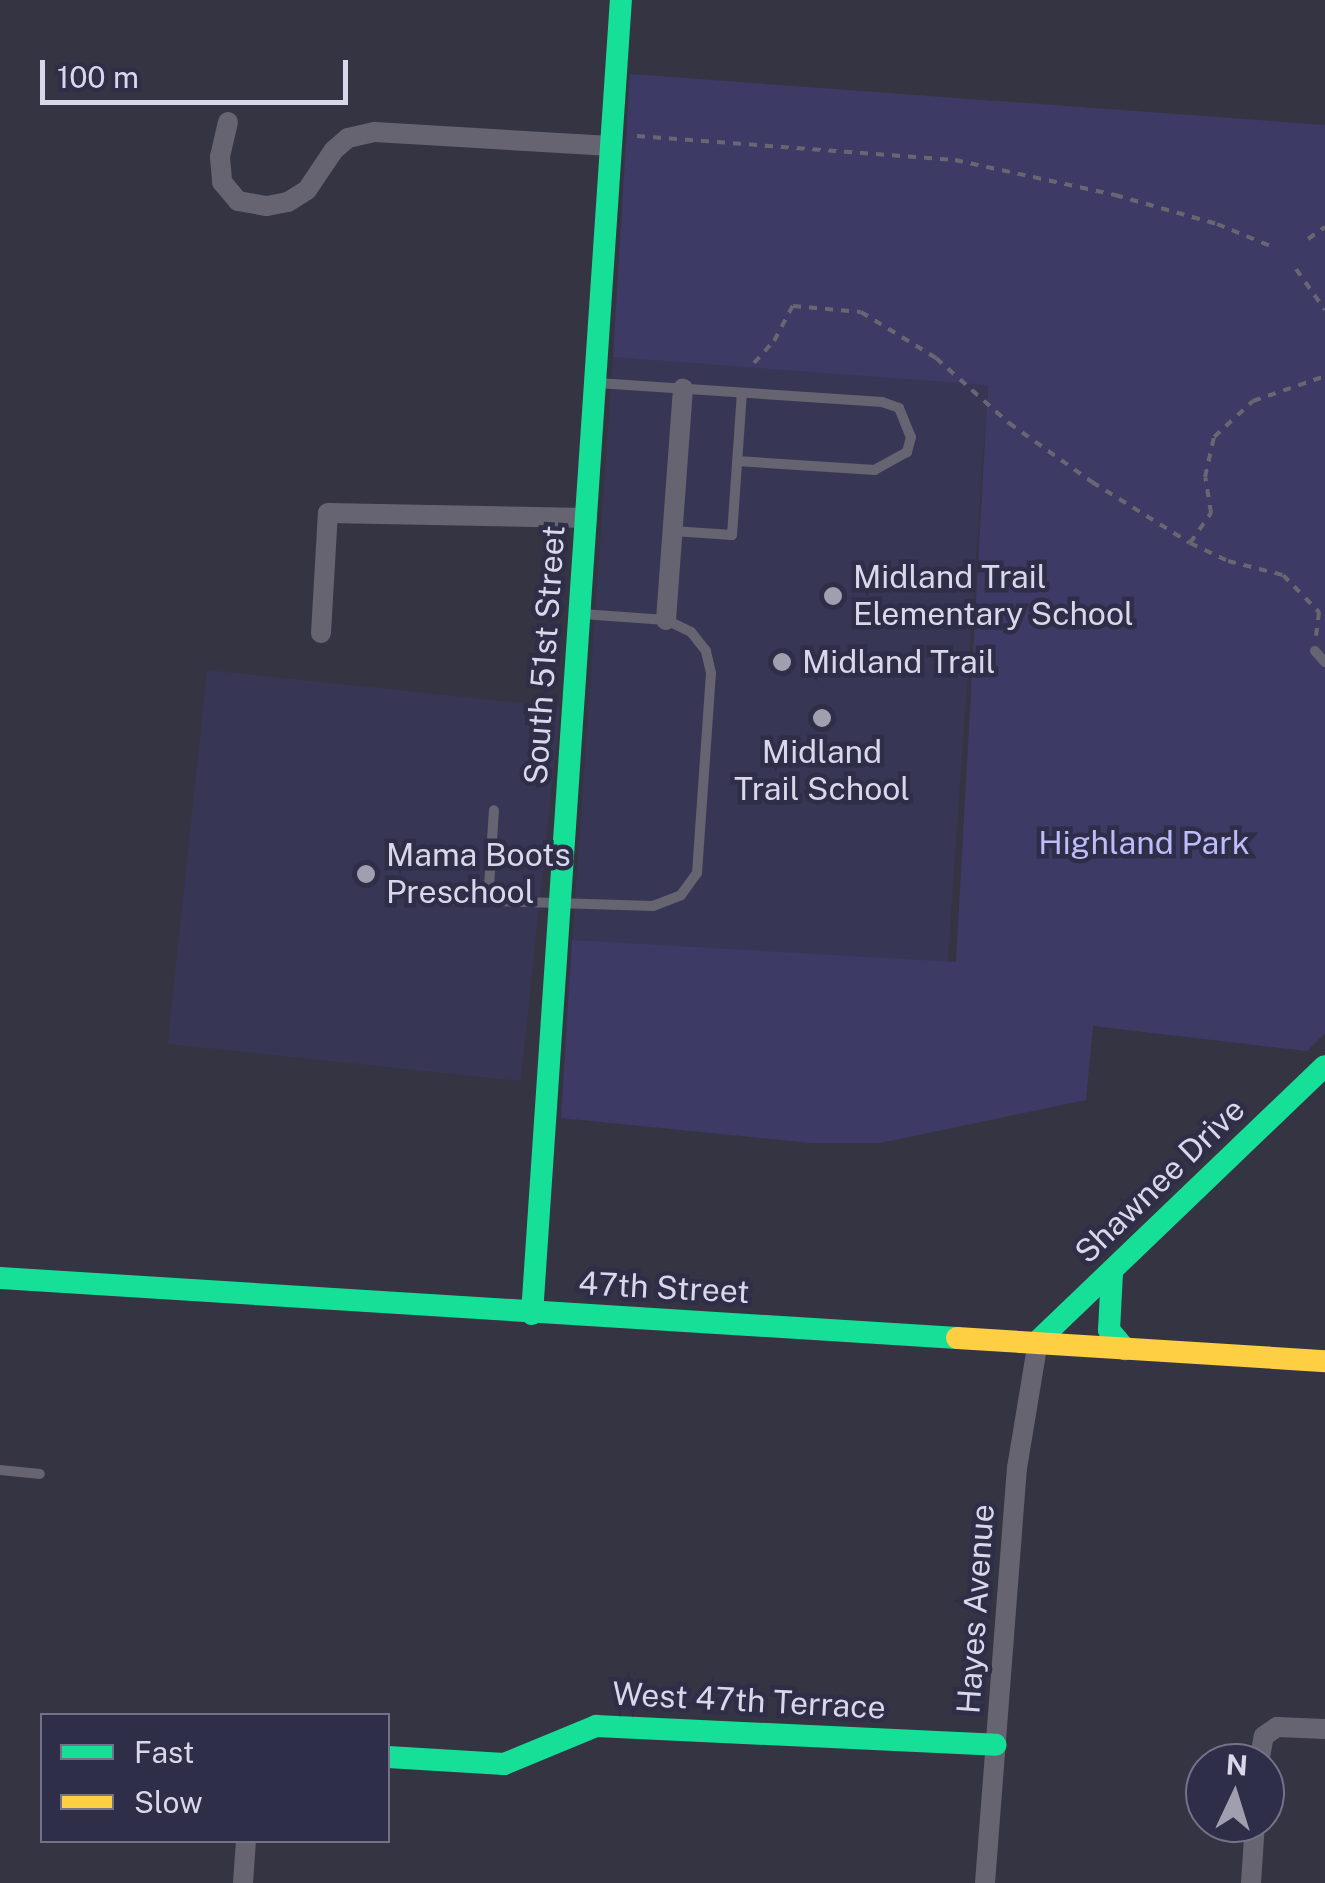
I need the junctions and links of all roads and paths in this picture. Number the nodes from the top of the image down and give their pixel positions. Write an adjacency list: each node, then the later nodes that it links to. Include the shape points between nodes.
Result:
1 (621, 0): 3 (street, South 51st Street)
2 (228, 122): 3 (street, via 222,182 238,201 267,206 307,190 348,138 375,132)
3 (612, 140): 6 (path, via 955,160 1114,195); 11 (street, South 51st Street)
4 (1325, 227): 5 (path)
5 (1308, 238)
6 (1273, 247)
7 (1296, 269): 8 (path)
8 (1325, 310)
9 (754, 363): 17 (path, via 793,306 861,312 936,358 1092,482)
10 (1325, 376): 17 (path, via 1253,401 1214,436 1205,477 1211,513)
11 (596, 382): 12 (lane); 15 (street, South 51st Street)
12 (683, 389): 13 (lane); 16 (street)
13 (742, 393): 14 (lane); 14 (lane, via 882,402 899,408 911,436 907,452 875,470)
14 (737, 461): 16 (lane, via 732,535)
15 (587, 518): 18 (street, South 51st Street); 20 (street, via 328,513)
16 (674, 531): 19 (street)
17 (1190, 543): 21 (path, via 1283,575 1319,612)
18 (581, 614): 19 (lane); 26 (street, South 51st Street)
19 (666, 620): 26 (lane, via 690,632 706,652 711,673 698,872 681,895 653,906)
20 (321, 633)
21 (1315, 651): 22 (lane)
22 (1325, 662)
23 (494, 810): 25 (lane)
24 (431, 899): 25 (lane)
25 (488, 902): 26 (lane)
26 (561, 905): 30 (street, South 51st Street)
27 (1325, 1066): 28 (street, Shawnee Drive)
28 (1112, 1273): 31 (street, Shawnee Drive); 32 (street, via 1109,1330)
29 (0, 1278): 30 (street, 47th Street)
30 (532, 1314): 31 (street, 47th Street)
31 (1038, 1342): 32 (street, 47th Street); 38 (street, Hayes Avenue, via 1017,1468)
32 (1125, 1348): 33 (street, 47th Street)
33 (1325, 1362)
34 (0, 1470): 35 (lane)
35 (40, 1474)
36 (1325, 1730): 37 (street, via 1276,1727)
37 (1263, 1743)
38 (996, 1745): 39 (street, West 47th Terrace, via 596,1726 504,1764); 43 (street, Hayes Avenue)
39 (390, 1756)
40 (246, 1843): 42 (street)
41 (1254, 1843): 44 (street)
42 (242, 1883)
43 (986, 1883)
44 (1252, 1883)

